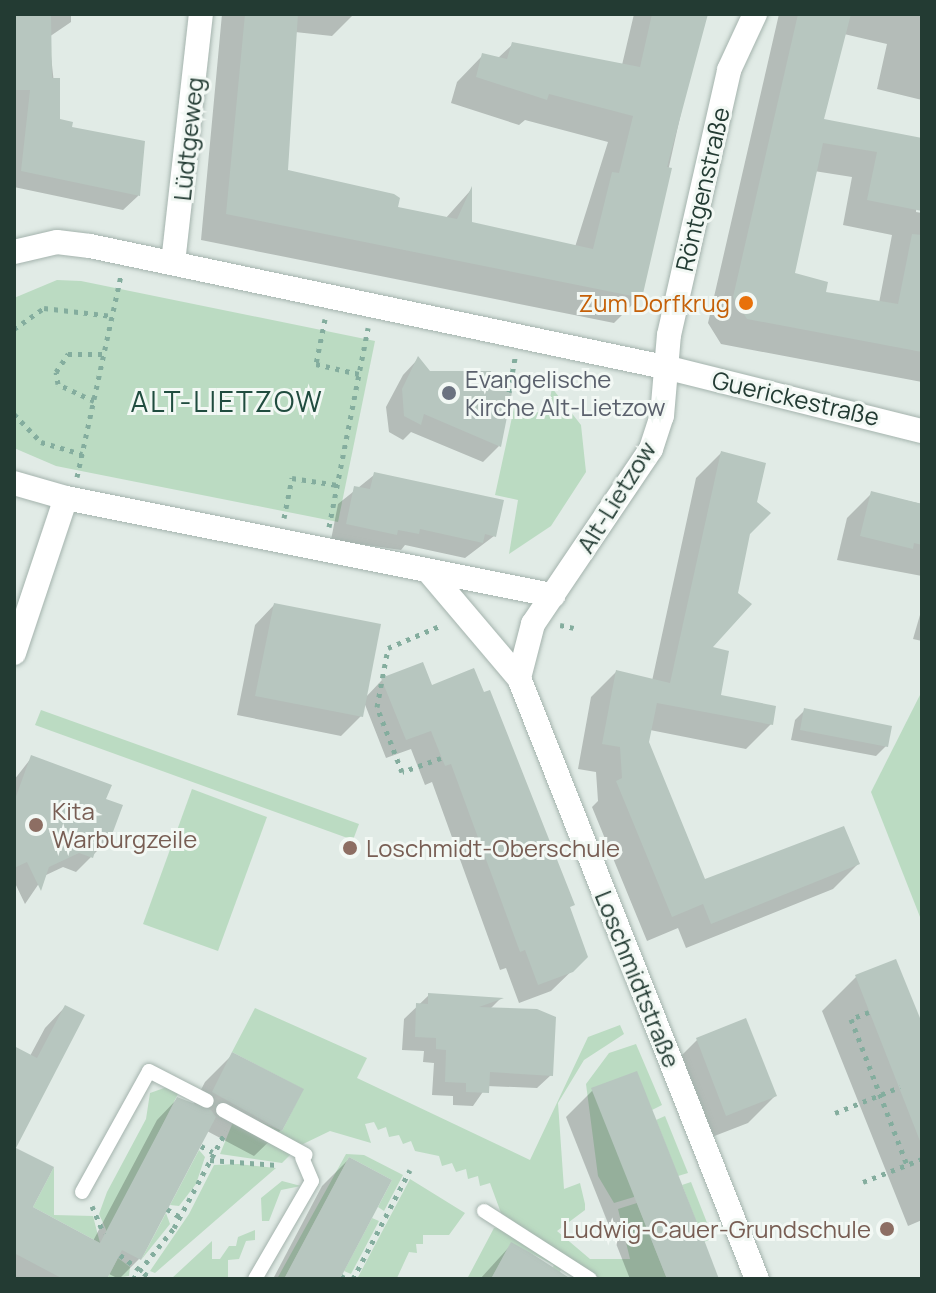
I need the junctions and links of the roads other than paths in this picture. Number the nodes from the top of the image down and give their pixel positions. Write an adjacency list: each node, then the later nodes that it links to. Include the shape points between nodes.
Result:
1 (201, 14): 4 (street, Lüdtgeweg)
2 (755, 14): 5 (street, Röntgenstraße, via 729,70 669,335)
3 (14, 252): 4 (street, via 57,242)
4 (173, 263): 5 (street)
5 (669, 368): 6 (street, Guerickestraße); 10 (street, Alt-Lietzow, via 651,449)
6 (922, 431)
7 (14, 483): 8 (street)
8 (72, 488): 9 (street); 11 (street)
9 (429, 572): 10 (street); 12 (street, Loschmidtstraße)
10 (553, 595): 12 (street, via 524,645)
11 (14, 653)
12 (519, 678): 17 (street, Loschmidtstraße)
13 (207, 1101): 15 (lane, via 149,1071)
14 (227, 1112): 18 (lane, via 304,1157 312,1181)
15 (82, 1192)
16 (484, 1211): 19 (lane)
17 (750, 1276)
18 (255, 1279)
19 (590, 1279)

